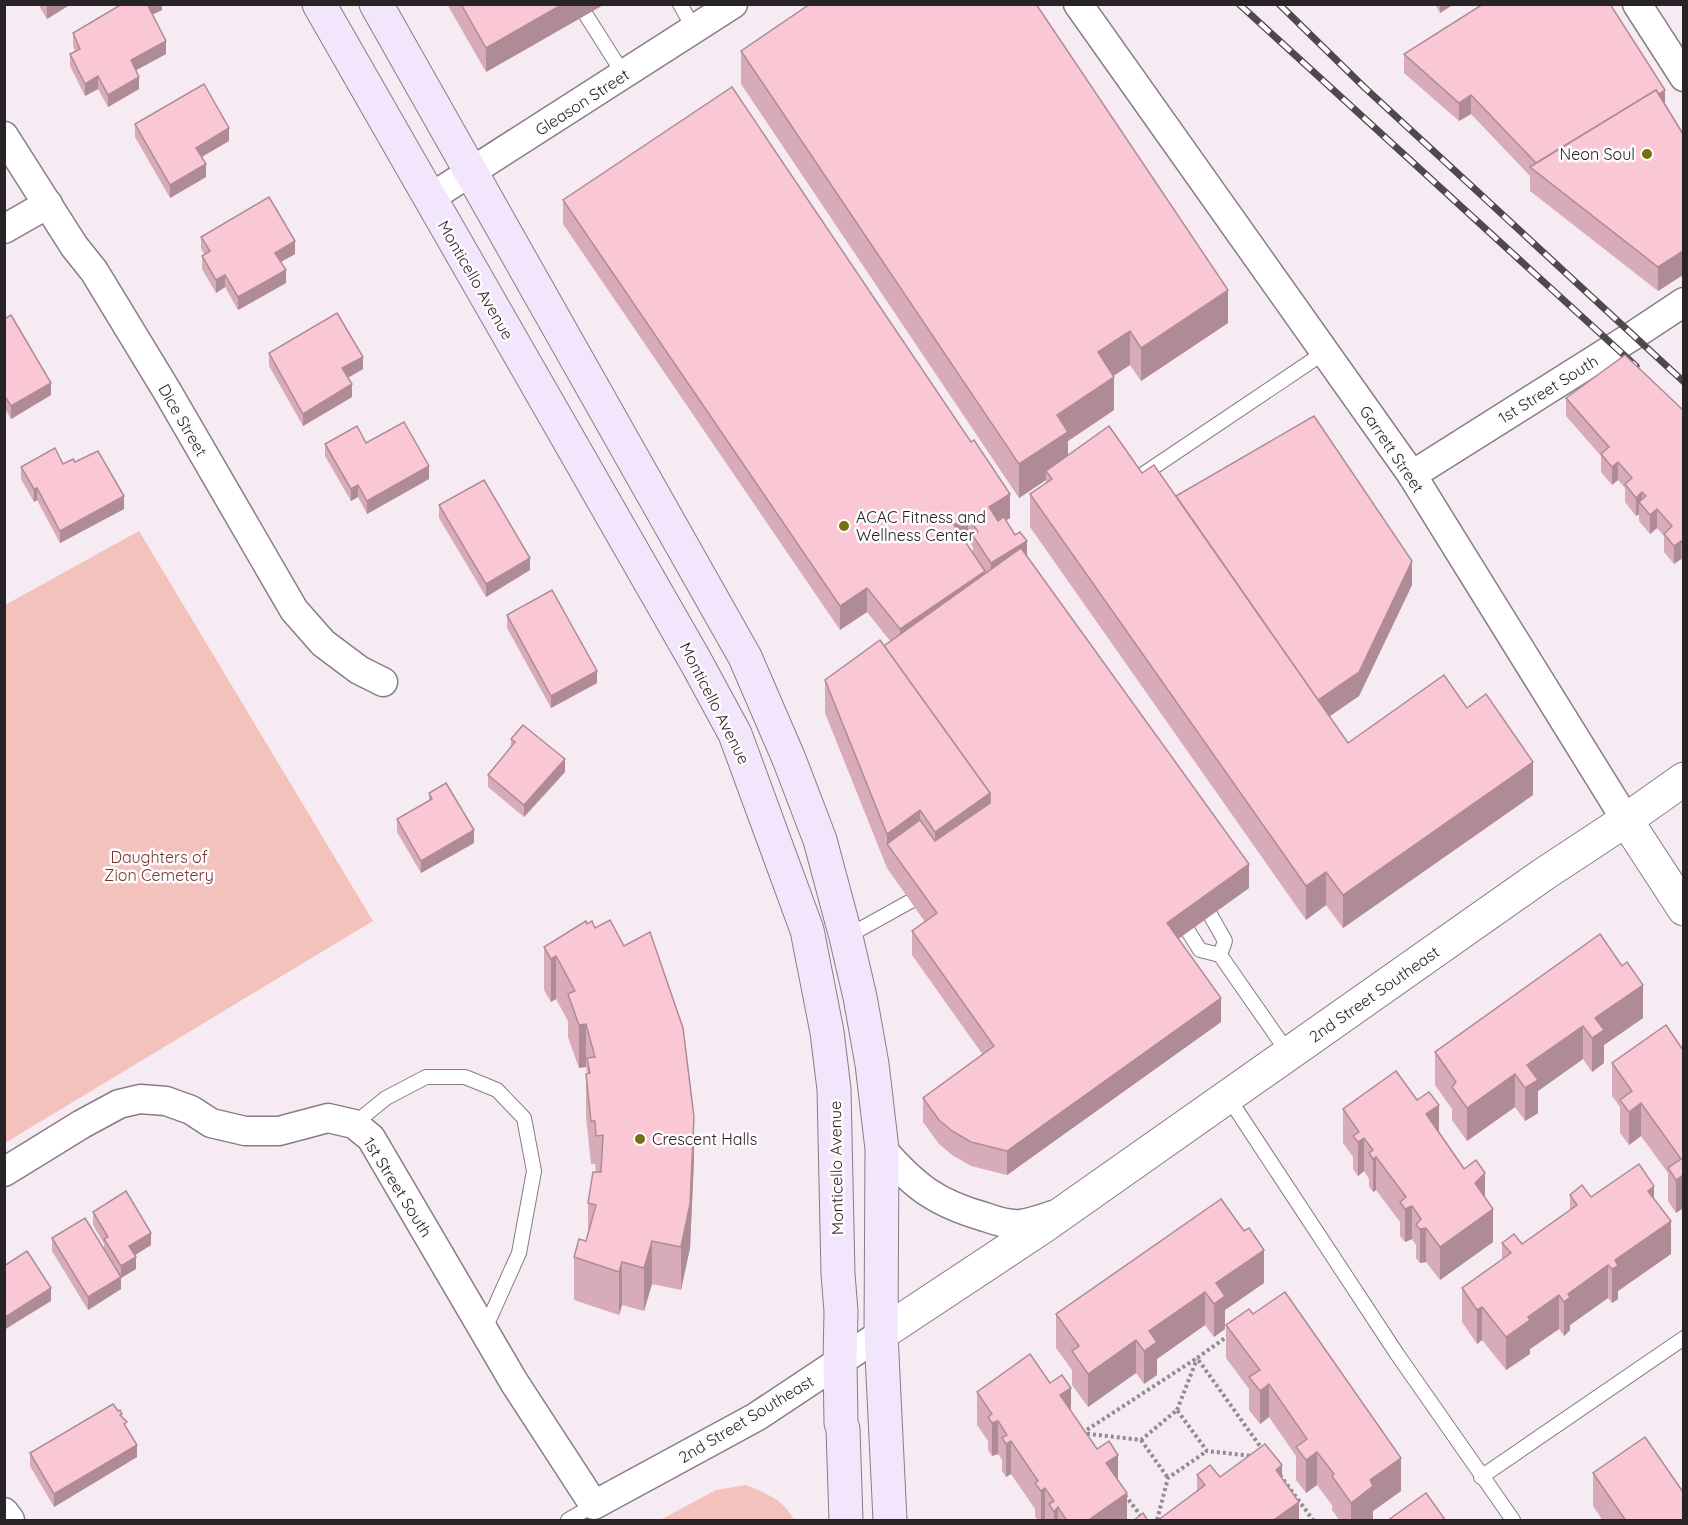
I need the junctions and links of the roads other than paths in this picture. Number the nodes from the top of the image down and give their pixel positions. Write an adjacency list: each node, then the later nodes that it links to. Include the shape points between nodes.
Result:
1 (319, 4): 13 (main road, Monticello Avenue)
2 (376, 4): 12 (main road)
3 (680, 4): 8 (lane)
4 (733, 4): 8 (street, Gleason Street)
5 (1078, 4): 17 (street, Garrett Street)
6 (1637, 4): 10 (street)
7 (586, 15): 9 (lane)
8 (694, 29): 9 (street, Gleason Street)
9 (624, 75): 12 (street, Gleason Street)
10 (1683, 77)
11 (4, 136): 14 (street, Dice Street)
12 (470, 173): 13 (street, Gleason Street); 25 (main road, via 745,657 820,840)
13 (430, 198): 36 (main road, Monticello Avenue, via 735,734 807,930 834,1089 842,1311)
14 (48, 204): 15 (street); 20 (street, Dice Street, via 94,272 294,610 323,643)
15 (4, 229)
16 (1683, 302): 19 (street, 1st Street South)
17 (1325, 352): 18 (lane); 19 (street, Garrett Street)
18 (1145, 473)
19 (1412, 475): 22 (street, Garrett Street)
20 (382, 682)
21 (1683, 779): 22 (street, 2nd Street Southeast)
22 (1626, 820): 24 (street, Garrett Street); 27 (street, 2nd Street Southeast)
23 (911, 901): 25 (lane)
24 (1683, 909)
25 (846, 937): 30 (main road, via 872,1064)
26 (1220, 955): 27 (lane)
27 (1289, 1054): 28 (street, 2nd Street Southeast)
28 (1228, 1097): 32 (street, 2nd Street Southeast); 37 (lane)
29 (354, 1124): 31 (street, 1st Street South, via 328,1118 279,1131 245,1131 211,1123 166,1101 140,1099 118,1104); 33 (street, 1st Street South, via 371,1138); 33 (lane, via 386,1098 426,1077 465,1077 497,1090 524,1118 534,1171 519,1253)
30 (882, 1149): 32 (street, 2nd Street Southeast, via 924,1191 972,1214 1018,1224); 34 (main road)
31 (4, 1172)
32 (1066, 1211): 34 (street, 2nd Street Southeast)
33 (484, 1331): 38 (street)
34 (881, 1334): 36 (street, 2nd Street Southeast); 43 (main road)
35 (1683, 1338): 37 (lane)
36 (840, 1361): 38 (street, 2nd Street Southeast, via 756,1417); 42 (main road, Monticello Avenue)
37 (1481, 1477): 44 (lane)
38 (594, 1505): 41 (lane)
39 (4, 1512): 40 (street)
40 (10, 1521)
41 (568, 1521)
42 (846, 1521)
43 (890, 1521)
44 (1513, 1521)

